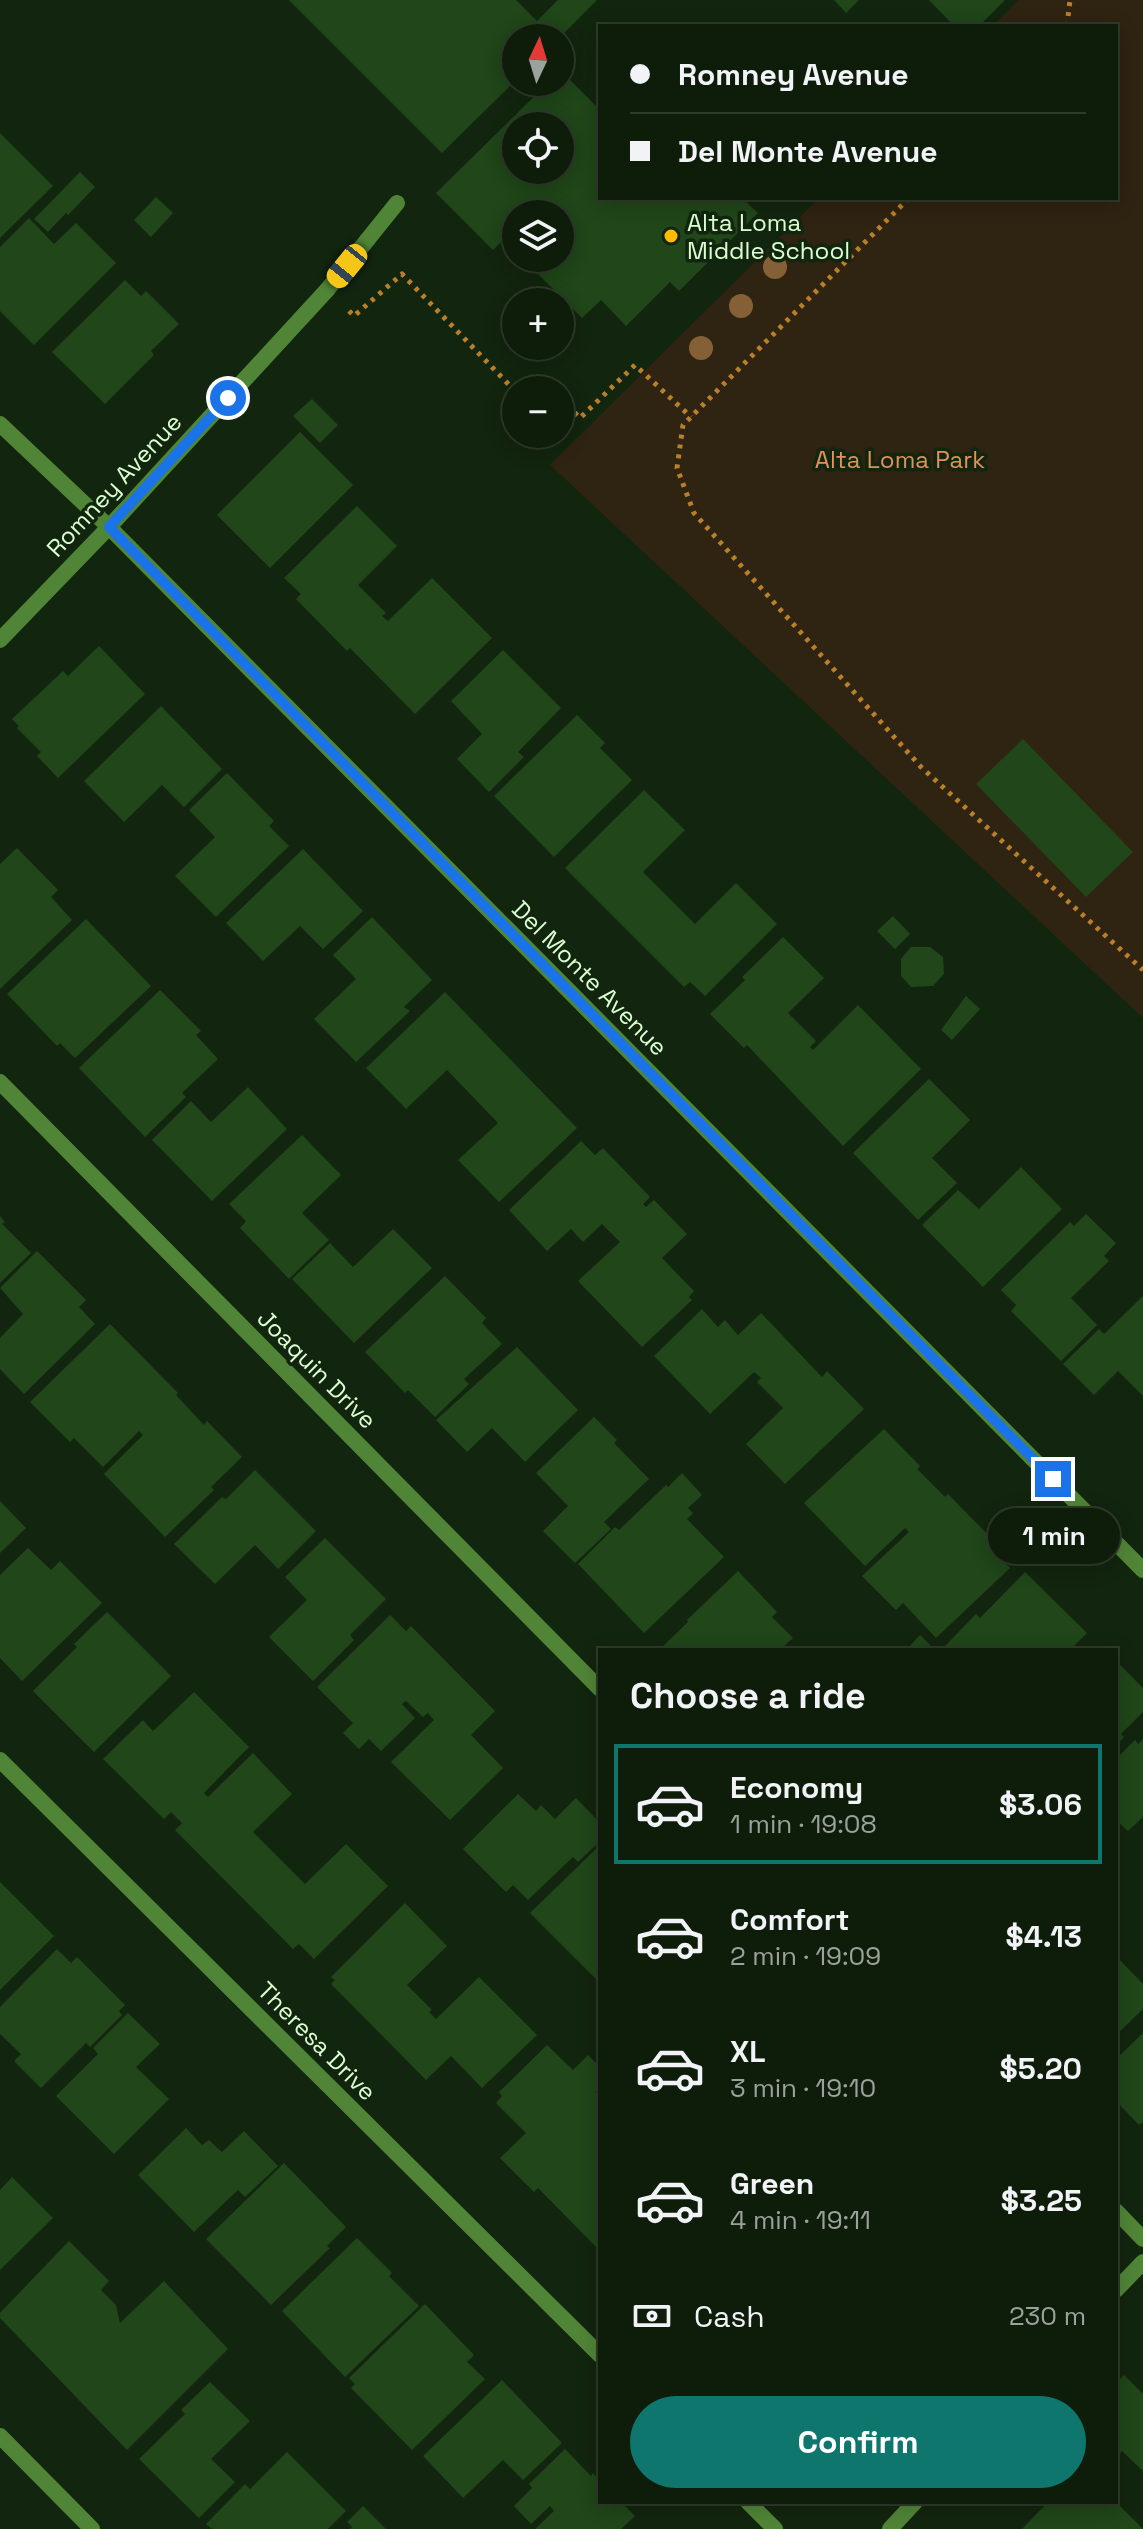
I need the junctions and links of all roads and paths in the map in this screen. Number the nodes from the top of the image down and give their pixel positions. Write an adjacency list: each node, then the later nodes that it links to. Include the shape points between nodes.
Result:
1 (1070, 0): 2 (path)
2 (1067, 24)
3 (907, 200): 8 (path)
4 (397, 203): 5 (street, Romney Avenue)
5 (327, 290): 6 (path, via 354,316 402,274); 10 (street, Romney Avenue)
6 (502, 378)
7 (574, 412): 8 (path, via 580,418 635,365)
8 (691, 417): 12 (path, via 683,425 677,468 694,513 921,767)
9 (0, 424): 10 (street, Del Monte Avenue)
10 (109, 527): 11 (street, Romney Avenue); 14 (street, Del Monte Avenue)
11 (0, 640)
12 (1143, 970)
13 (0, 1082): 15 (street, Joaquin Drive)
14 (1143, 1570)
15 (598, 1687)
16 (0, 1760): 21 (street, Theresa Drive)
17 (1118, 2213): 18 (street)
18 (1143, 2239)
19 (1143, 2262): 20 (street)
20 (1118, 2288)
21 (598, 2353)
22 (0, 2436): 25 (street)
23 (750, 2504): 26 (street)
24 (913, 2504): 27 (street)
25 (92, 2529)
26 (775, 2529)
27 (890, 2529)

